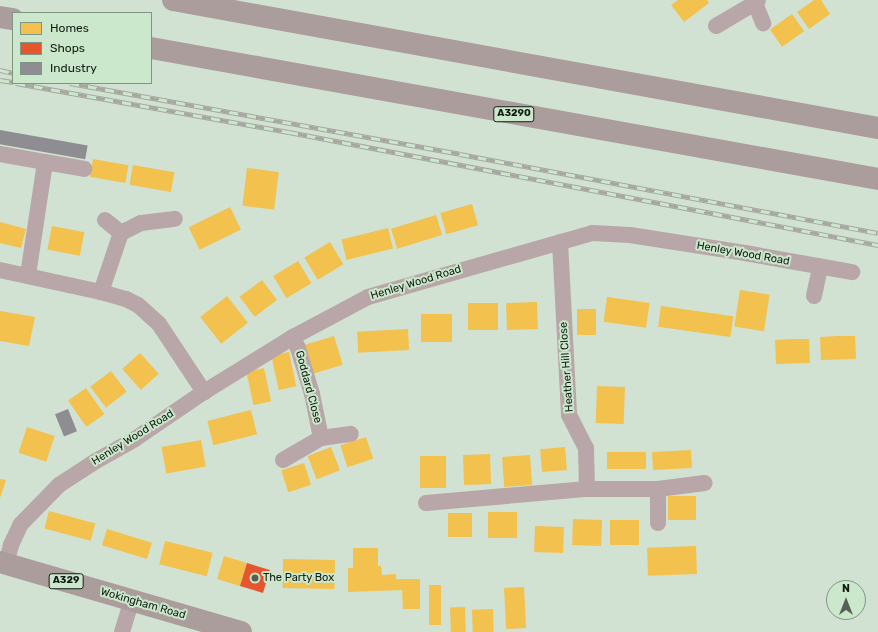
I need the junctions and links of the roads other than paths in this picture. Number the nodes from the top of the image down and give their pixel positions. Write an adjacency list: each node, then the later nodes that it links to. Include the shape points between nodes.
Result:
1 (173, 0): 8 (main road)
2 (757, 2): 5 (street); 6 (street)
3 (0, 17): 4 (main road)
4 (12, 19)
5 (763, 23)
6 (716, 26)
7 (152, 48): 12 (main road, A3290)
8 (878, 128)
9 (0, 154): 10 (street)
10 (45, 162): 11 (street); 20 (street)
11 (84, 169)
12 (878, 179)
13 (175, 219): 15 (street, via 141,223)
14 (105, 220): 15 (street)
15 (121, 233): 21 (street)
16 (560, 242): 17 (street, Henley Wood Road, via 592,233 630,235); 23 (street, Henley Wood Road, via 368,297); 30 (street, Heather Hill Close, via 569,415 586,448)
17 (820, 267): 19 (street, Henley Wood Road); 22 (street)
18 (0, 270): 20 (street)
19 (852, 272)
20 (28, 275): 21 (street)
21 (101, 292): 24 (street, via 126,299 149,314 159,324)
22 (814, 296)
23 (293, 337): 24 (street, Henley Wood Road); 26 (street, Goddard Close, via 312,394)
24 (204, 392): 33 (street, Henley Wood Road, via 135,439 59,485 21,524)
25 (351, 434): 26 (street, Goddard Close)
26 (321, 438): 27 (street, Goddard Close)
27 (283, 460)
28 (704, 483): 29 (street)
29 (658, 488): 30 (street); 32 (street)
30 (588, 489): 31 (street)
31 (426, 504)
32 (658, 523)
33 (3, 563): 34 (main road, Wokingham Road / A329)
34 (132, 600): 35 (street); 36 (main road, Wokingham Road / A329)
35 (122, 632)
36 (241, 632)

